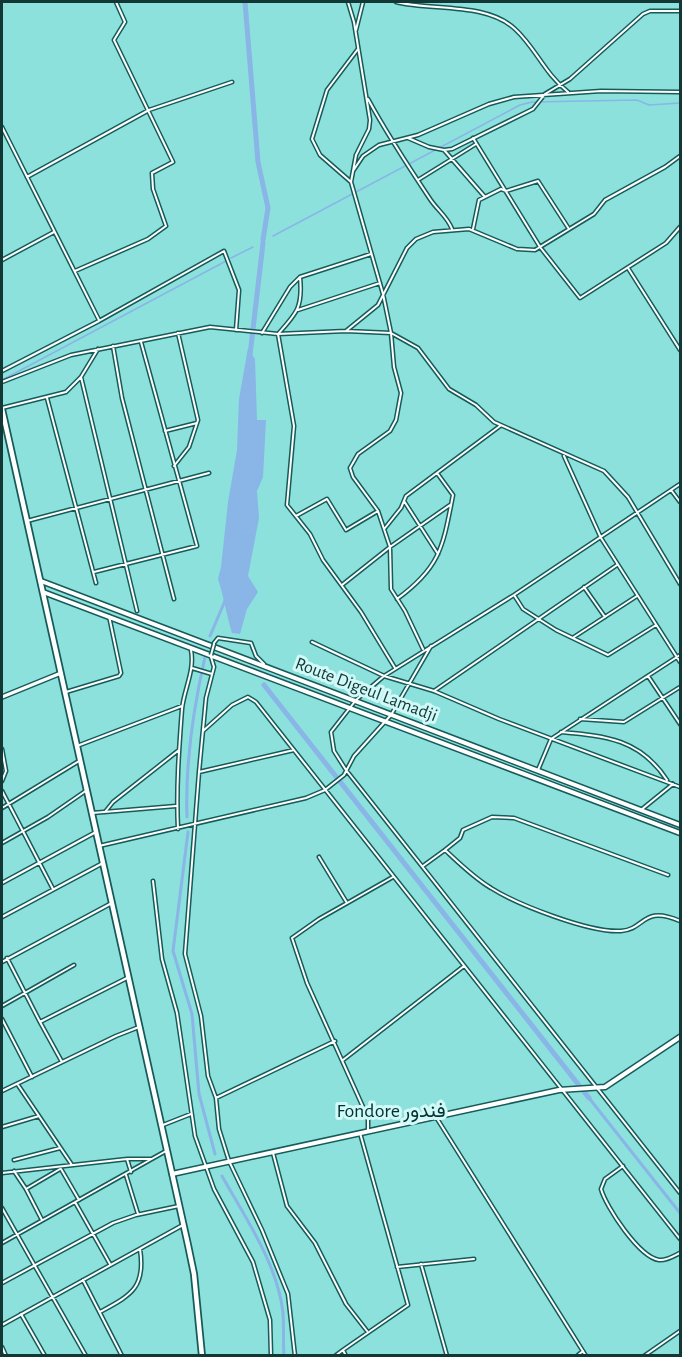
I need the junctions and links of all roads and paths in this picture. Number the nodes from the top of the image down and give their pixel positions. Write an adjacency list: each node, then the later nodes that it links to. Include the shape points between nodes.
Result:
1 (116, 2): 14 (street, via 125,22 114,40)
2 (348, 2): 6 (street)
3 (363, 2): 6 (street)
4 (396, 2): 9 (street, via 482,12 508,23)
5 (681, 11): 9 (street, via 643,14)
6 (356, 33): 7 (street)
7 (359, 48): 13 (street); 26 (street, via 327,90 312,139 320,155)
8 (232, 82): 14 (street)
9 (560, 86): 11 (street); 12 (street)
10 (681, 92): 11 (street)
11 (569, 93): 12 (street)
12 (545, 94): 16 (street, via 489,104); 17 (street, via 533,109)
13 (367, 96): 18 (street); 23 (street, via 370,126)
14 (149, 110): 24 (street); 38 (street, via 173,162 152,173 153,189 166,226 148,239)
15 (2, 127): 24 (street)
16 (405, 138): 18 (street); 20 (street)
17 (473, 138): 19 (street); 20 (street)
18 (391, 142): 23 (street, via 371,149); 25 (street)
19 (476, 144): 22 (street); 27 (street)
20 (444, 150): 22 (street)
21 (680, 156): 32 (street, via 605,200 594,214)
22 (451, 158): 25 (street); 28 (street)
23 (351, 173): 26 (street)
24 (27, 177): 33 (street)
25 (418, 180): 30 (street)
26 (351, 182): 35 (street)
27 (506, 191): 28 (street, via 501,189); 32 (street, via 540,182); 34 (street)
28 (485, 197): 31 (street, via 479,200)
29 (681, 227): 37 (street, via 666,243)
30 (452, 229): 31 (street); 41 (street, via 433,232 412,243)
31 (472, 229): 34 (street, via 518,249)
32 (569, 229): 34 (street)
33 (54, 232): 36 (street); 38 (street)
34 (540, 247): 37 (street, via 580,298)
35 (372, 254): 39 (street); 40 (street)
36 (2, 260)
37 (628, 268): 53 (street)
38 (75, 271): 43 (street)
39 (300, 278): 42 (street, via 302,298); 47 (street, via 290,287)
40 (380, 283): 41 (street); 42 (street)
41 (383, 294): 45 (street, via 370,314); 48 (street)
42 (298, 310): 49 (street)
43 (99, 321): 44 (street, via 224,251 239,290); 54 (street)
44 (236, 330): 46 (street, via 210,327); 47 (street)
45 (346, 331): 48 (street); 49 (street)
46 (178, 333): 50 (street); 59 (street)
47 (262, 333): 49 (street)
48 (391, 333): 60 (street, via 418,348 453,393); 75 (street, via 393,367 401,389 396,420 390,431 358,454 350,468)
49 (278, 334): 77 (street, via 294,426 286,501)
50 (141, 342): 51 (street); 61 (street)
51 (113, 346): 52 (street); 68 (street)
52 (98, 349): 55 (street); 56 (street, via 49,362)
53 (681, 350)
54 (2, 371)
55 (81, 377): 57 (street, via 66,392); 70 (street)
56 (2, 382)
57 (47, 398): 58 (street); 74 (street)
58 (2, 409): 78 (highway)
59 (197, 423): 61 (street); 63 (street, via 189,447)
60 (501, 425): 62 (street); 65 (street)
61 (165, 431): 63 (street)
62 (564, 456): 76 (street, via 604,471 621,488); 81 (street)
63 (173, 466): 66 (street)
64 (209, 473): 66 (street)
65 (437, 473): 71 (street); 73 (street, via 453,495)
66 (178, 480): 68 (street); 84 (street, via 197,546)
67 (681, 484): 69 (street)
68 (144, 489): 70 (street); 84 (street)
69 (671, 490): 72 (street); 76 (street)
70 (111, 498): 74 (street); 85 (street)
71 (404, 501): 79 (street); 80 (street)
72 (681, 501)
73 (451, 504): 79 (street); 83 (street, via 448,529)
74 (76, 507): 78 (street); 87 (street)
75 (378, 511): 77 (street, via 346,530 327,499); 80 (street)
76 (636, 513): 81 (street); 90 (street)
77 (295, 517): 91 (street)
78 (27, 521): 88 (highway)
79 (420, 526): 82 (street); 83 (street)
80 (385, 528): 82 (street)
81 (601, 538): 86 (street); 94 (street)
82 (390, 547): 91 (street); 97 (street, via 391,589)
83 (438, 554): 97 (street, via 423,581)
84 (162, 556): 85 (street); 96 (street)
85 (128, 564): 87 (street); 98 (street)
86 (617, 564): 92 (street); 95 (street)
87 (94, 572): 89 (street)
88 (40, 581): 93 (highway); 110 (main road, Route Digeul Lamadji)
89 (96, 583)
90 (681, 584)
91 (342, 585): 112 (street)
92 (584, 587): 100 (street); 101 (street)
93 (43, 592): 99 (main road, Route Digeul Lamadji); 113 (highway)
94 (514, 595): 101 (street, via 523,609); 105 (street)
95 (637, 596): 100 (street); 102 (street)
96 (174, 599)
97 (397, 600): 106 (street)
98 (137, 611)
99 (109, 616): 120 (street, via 121,673); 125 (main road, Route Digeul Lamadji)
100 (605, 617): 103 (street)
101 (538, 619): 103 (street); 119 (street)
102 (656, 625): 103 (street, via 611,655); 108 (street)
103 (573, 638)
104 (312, 642): 115 (street)
105 (433, 644): 106 (street); 117 (street)
106 (423, 649): 112 (street)
107 (191, 650): 111 (street)
108 (679, 656): 109 (street); 116 (street)
109 (681, 662)
110 (264, 664): 114 (street, bridge, via 251,643 218,638 211,655); 123 (main road, Route Digeul Lamadji)
111 (192, 668): 114 (street); 124 (street)
112 (395, 668): 115 (street)
113 (61, 673): 120 (highway); 121 (street)
114 (213, 674): 130 (street)
115 (384, 675): 117 (street); 123 (street)
116 (648, 676): 122 (street); 127 (street)
117 (410, 683): 119 (street); 126 (street)
118 (681, 687): 122 (street)
119 (434, 691): 132 (street)
120 (65, 692): 133 (highway)
121 (2, 697)
122 (663, 698): 127 (street, via 618,724); 129 (street)
123 (356, 700): 125 (street); 126 (main road, Route Digeul Lamadji)
124 (182, 706): 133 (street); 135 (street)
125 (350, 706): 128 (main road, Route Digeul Lamadji); 138 (street, via 330,732 334,751)
126 (391, 715): 128 (street); 139 (main road, Route Digeul Lamadji)
127 (580, 719): 131 (street)
128 (386, 720): 138 (street); 159 (main road, Route Digeul Lamadji)
129 (681, 724)
130 (203, 731): 136 (street, via 232,705 248,697); 140 (street)
131 (561, 732): 132 (street); 142 (street, via 592,734 634,747 656,764)
132 (551, 739): 139 (street); 142 (street)
133 (77, 746): 137 (highway)
134 (2, 749): 141 (street, via 6,771)
135 (180, 750): 149 (street); 152 (street)
136 (294, 750): 140 (street); 146 (street)
137 (80, 760): 145 (highway); 148 (street)
138 (346, 770): 146 (street); 166 (street)
139 (538, 770): 151 (main road, Route Digeul Lamadji)
140 (199, 772): 154 (street)
141 (2, 781)
142 (668, 782): 143 (street)
143 (673, 784): 144 (street); 151 (street)
144 (681, 787)
145 (87, 790): 153 (highway); 157 (street)
146 (325, 790): 154 (street); 168 (street)
147 (2, 791): 148 (street)
148 (8, 804): 150 (street); 157 (street)
149 (177, 806): 152 (street); 156 (street)
150 (2, 808)
151 (641, 810): 155 (main road, Route Digeul Lamadji)
152 (105, 812): 153 (street)
153 (92, 813): 158 (highway)
154 (196, 825): 156 (street); 195 (street, via 185,949 201,1016 208,1076)
155 (681, 825)
156 (178, 829): 161 (street)
157 (21, 831): 160 (street); 164 (street)
158 (96, 832): 161 (highway); 164 (street)
159 (681, 833)
160 (2, 843)
161 (99, 846): 165 (highway)
162 (446, 850): 166 (street); 167 (street, via 463,830 492,817 506,816); 175 (street, via 470,874 494,890 569,922 621,931 650,916 666,915)
163 (319, 856): 173 (street)
164 (39, 863): 170 (street); 171 (street)
165 (103, 863): 171 (street); 172 (highway)
166 (423, 866): 192 (street)
167 (669, 875)
168 (393, 877): 173 (street); 179 (street)
169 (153, 881): 196 (street, via 162,959 177,1013)
170 (2, 883)
171 (53, 889): 174 (street)
172 (112, 903): 176 (street); 180 (highway)
173 (346, 903): 187 (street, via 292,939)
174 (2, 917)
175 (681, 921)
176 (7, 958): 177 (street); 181 (street)
177 (2, 962)
178 (74, 965): 181 (street)
179 (464, 966): 188 (street); 193 (street)
180 (129, 977): 184 (street); 185 (highway)
181 (25, 993): 182 (street); 184 (street)
182 (2, 1006)
183 (2, 1019): 190 (street)
184 (40, 1022): 189 (street)
185 (140, 1027): 189 (street); 199 (highway)
186 (681, 1037): 192 (main road, via 605,1087)
187 (334, 1041): 188 (street); 195 (street)
188 (343, 1060): 201 (street, via 368,1118)
189 (62, 1062): 190 (street)
190 (32, 1078): 191 (street)
191 (18, 1085): 194 (street); 197 (street)
192 (596, 1088): 193 (main road); 220 (street)
193 (565, 1089): 198 (main road); 211 (street)
194 (2, 1090)
195 (216, 1098): 209 (street, via 219,1129)
196 (191, 1114): 199 (street); 212 (street)
197 (39, 1116): 200 (street); 203 (street)
198 (436, 1117): 201 (main road); 249 (street)
199 (161, 1125): 204 (highway)
200 (2, 1127)
201 (368, 1131): 202 (main road)
202 (360, 1133): 205 (main road); 238 (street)
203 (60, 1148): 208 (street); 210 (street)
204 (166, 1150): 207 (street); 217 (highway)
205 (273, 1152): 209 (main road); 245 (street, via 287,1206 315,1243 346,1304)
206 (127, 1159): 207 (street); 210 (street); 215 (street)
207 (153, 1159): 215 (street)
208 (14, 1160)
209 (229, 1161): 212 (main road); 256 (street, via 288,1293)
210 (72, 1165): 213 (street)
211 (623, 1166): 230 (street); 233 (street, via 605,1179 601,1189 623,1228 655,1259 662,1261)
212 (205, 1167): 217 (main road); 255 (street, via 253,1262 270,1320)
213 (60, 1168): 214 (street); 219 (street); 221 (street)
214 (14, 1171): 216 (street); 219 (street)
215 (131, 1172): 218 (street)
216 (2, 1173)
217 (172, 1174): 223 (highway)
218 (126, 1175): 221 (street); 225 (street)
219 (26, 1189): 226 (street)
220 (681, 1193)
221 (79, 1200): 222 (street)
222 (75, 1202): 226 (street); 228 (street)
223 (179, 1206): 225 (street); 227 (highway)
224 (2, 1208): 229 (street)
225 (138, 1214): 228 (street)
226 (42, 1220): 229 (street)
227 (183, 1225): 232 (street); 254 (highway, via 194,1274)
228 (93, 1232): 235 (street); 237 (street)
229 (16, 1235): 231 (street); 237 (street)
230 (681, 1239)
231 (2, 1243)
232 (140, 1249): 235 (street); 242 (street, via 141,1277 136,1288)
233 (681, 1253)
234 (474, 1258): 236 (street)
235 (110, 1264): 239 (street)
236 (421, 1264): 238 (street); 259 (street)
237 (35, 1265): 240 (street); 241 (street)
238 (397, 1268): 245 (street, via 407,1306)
239 (83, 1280): 241 (street); 242 (street)
240 (2, 1283)
241 (52, 1297): 243 (street); 252 (street)
242 (100, 1312): 253 (street)
243 (21, 1314): 244 (street); 251 (street)
244 (2, 1325)
245 (368, 1331): 248 (street)
246 (681, 1331): 262 (street)
247 (2, 1347): 250 (street)
248 (343, 1350): 257 (street); 258 (street)
249 (583, 1351): 260 (street); 261 (street)
250 (6, 1356)
251 (45, 1356)
252 (86, 1356)
253 (122, 1356)
254 (202, 1356)
255 (271, 1356)
256 (295, 1356)
257 (335, 1356)
258 (346, 1356)
259 (447, 1356)
260 (577, 1356)
261 (586, 1356)
262 (644, 1356)

